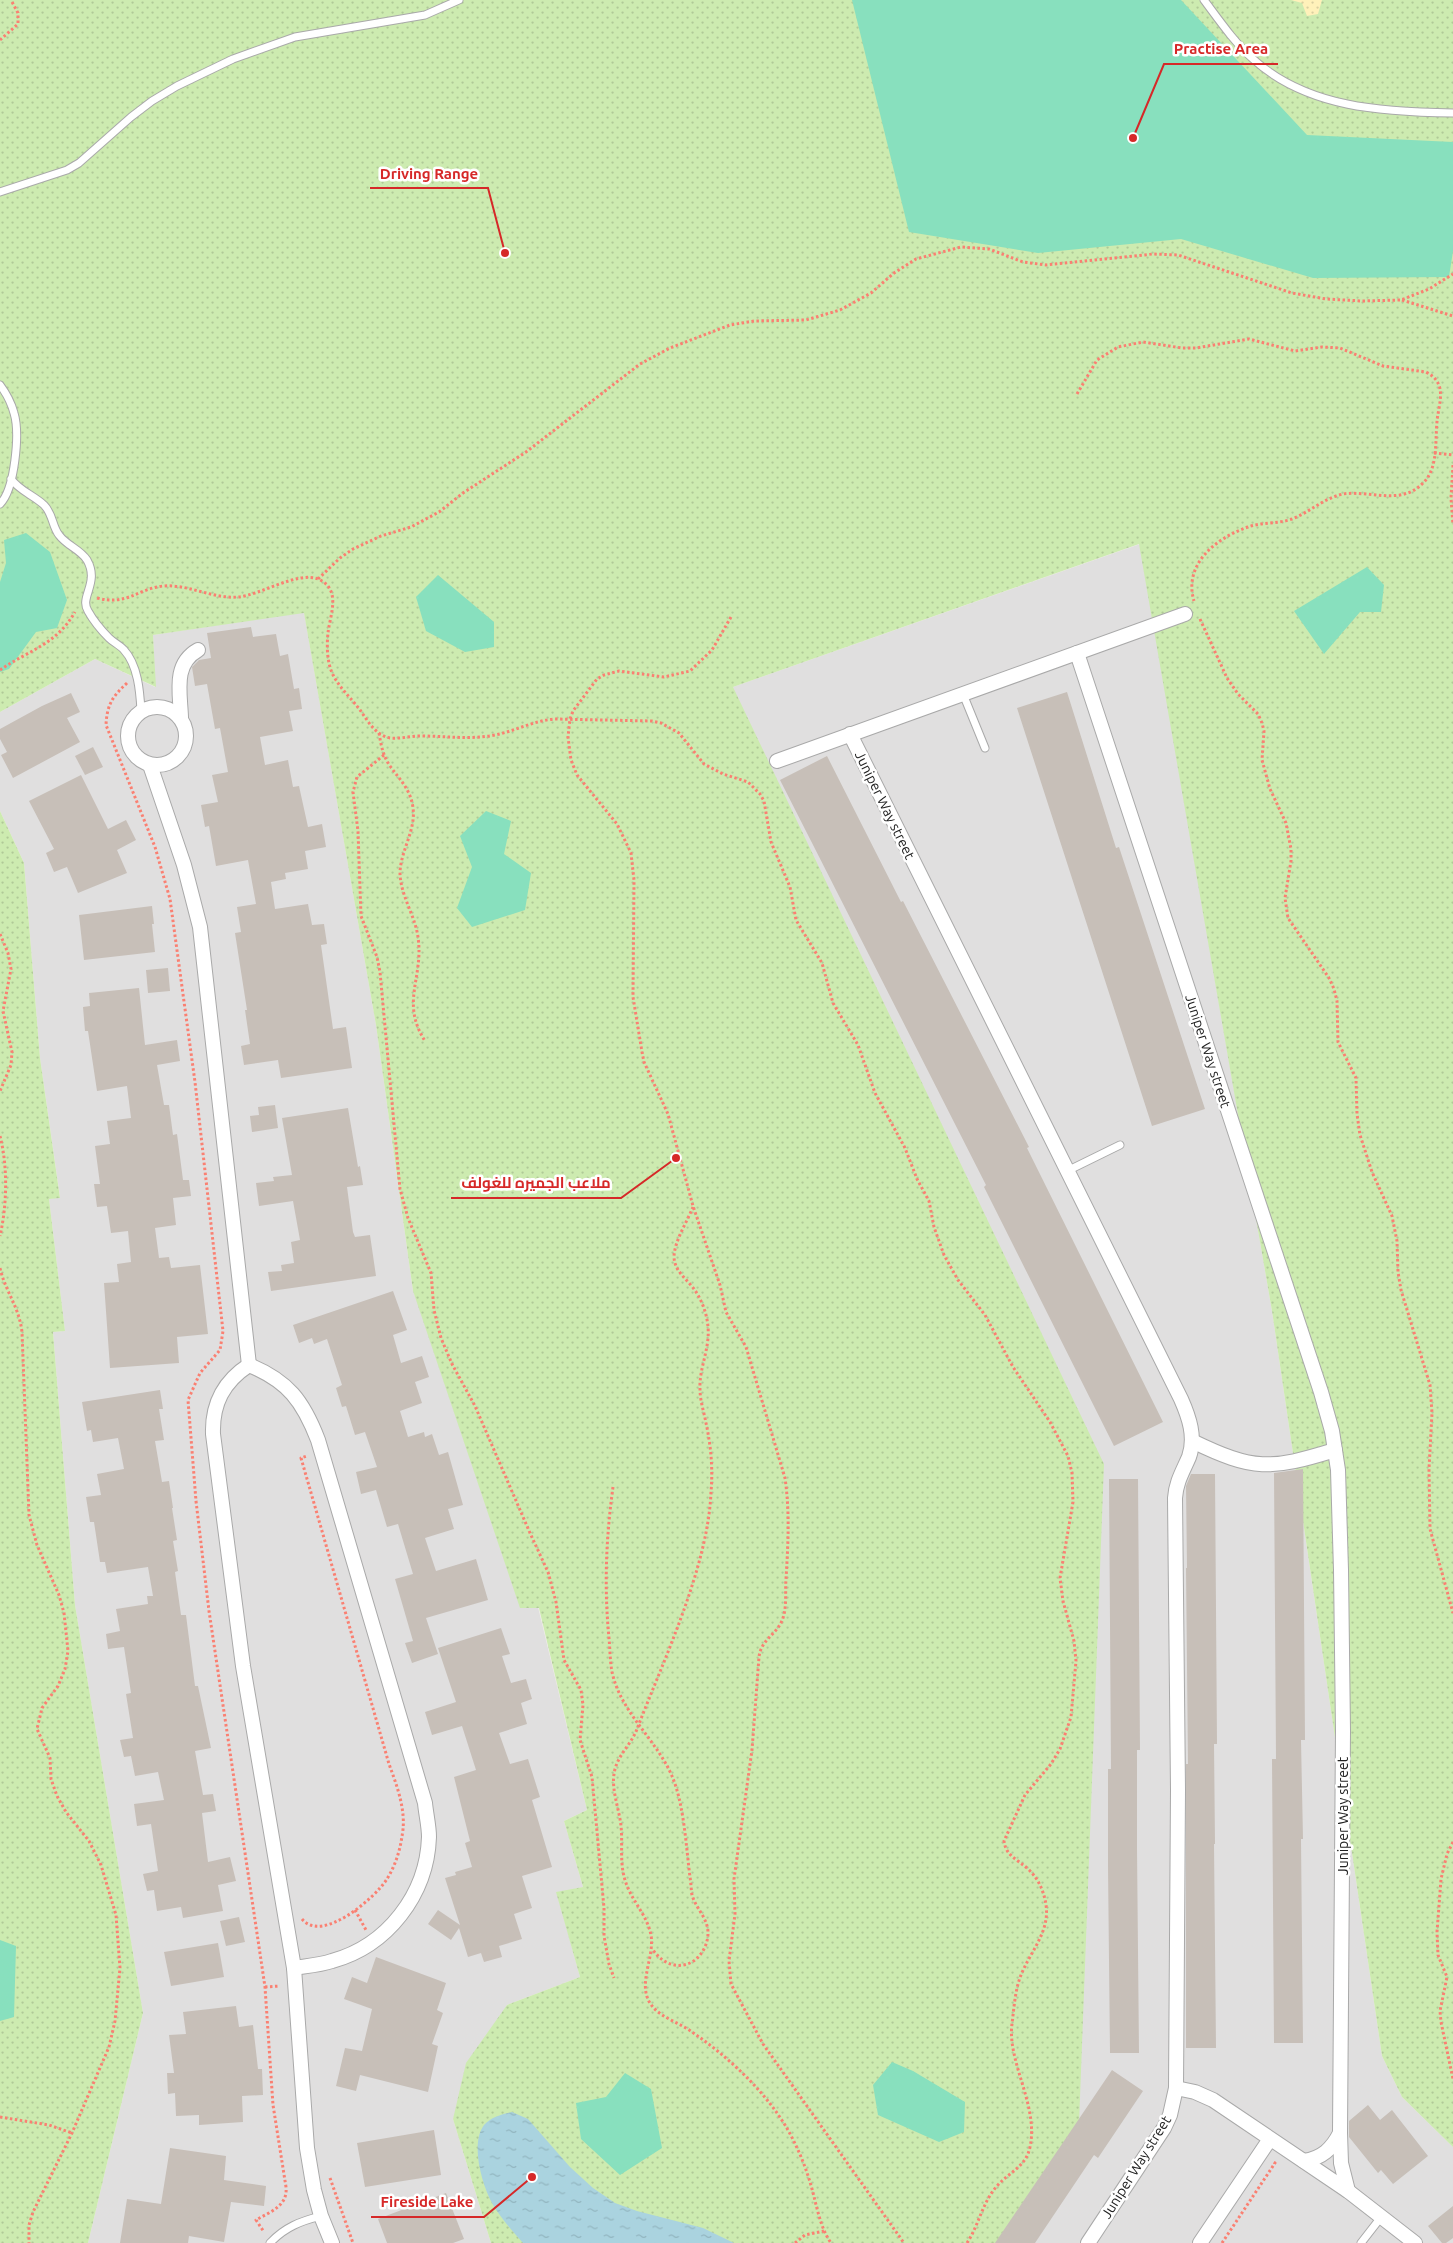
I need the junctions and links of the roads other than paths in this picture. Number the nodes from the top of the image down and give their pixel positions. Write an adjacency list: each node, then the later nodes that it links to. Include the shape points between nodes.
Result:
1 (459, 0): 4 (lane, via 425,15 295,37 233,59 152,102 67,170)
2 (1204, 0): 3 (lane, via 1250,57 1276,78 1306,93 1338,103 1396,111)
3 (1453, 113)
4 (0, 192)
5 (0, 385): 6 (lane, via 12,405 16,425)
6 (11, 479): 7 (lane, via 7,496); 12 (lane, via 20,490 48,509 58,534 87,560 93,578 86,610 132,662)
7 (0, 504)
8 (1193, 612): 10 (street, Juniper Way street)
9 (198, 650): 13 (street, via 182,664)
10 (1077, 653): 11 (street, Juniper Way street); 22 (street, Juniper Way street, via 1321,1392)
11 (963, 694): 14 (street, Juniper Way street); 15 (lane)
12 (141, 711): 13 (street, via 159,707); 17 (street, via 129,727 129,746 134,755)
13 (180, 717): 17 (street, via 187,731 184,750 170,763)
14 (850, 734): 16 (street, Juniper Way street); 19 (street, Juniper Way street)
15 (986, 748)
16 (777, 761)
17 (150, 765): 20 (street, via 184,865 200,927)
18 (1120, 1145): 19 (lane)
19 (1067, 1171): 21 (street, Juniper Way street, via 1181,1399 1191,1427)
20 (249, 1366): 23 (street, via 220,1394 215,1407 213,1434 243,1666); 23 (street, via 272,1377 293,1393 312,1422 425,1803 429,1837 424,1870 411,1901 390,1928 364,1948 340,1958)
21 (1192, 1441): 22 (street, via 1236,1461 1267,1465 1298,1461); 24 (street, Juniper Way street, via 1175,1498 1178,1790)
22 (1335, 1450): 25 (street, Juniper Way street, via 1340,1534 1343,1722)
23 (294, 1968): 29 (street, via 307,2148)
24 (1176, 2088): 26 (street, via 1213,2100); 33 (street, Juniper Way street, via 1164,2128)
25 (1340, 2133): 27 (street, via 1336,2142 1322,2155); 28 (street, Juniper Way street, via 1341,2162)
26 (1270, 2139): 27 (street); 34 (street)
27 (1304, 2161): 28 (street)
28 (1348, 2191): 30 (street)
29 (321, 2216): 31 (lane, via 299,2222); 32 (street)
30 (1382, 2216): 35 (lane); 36 (street)
31 (270, 2243)
32 (332, 2243)
33 (1088, 2243)
34 (1200, 2243)
35 (1361, 2243)
36 (1415, 2243)

